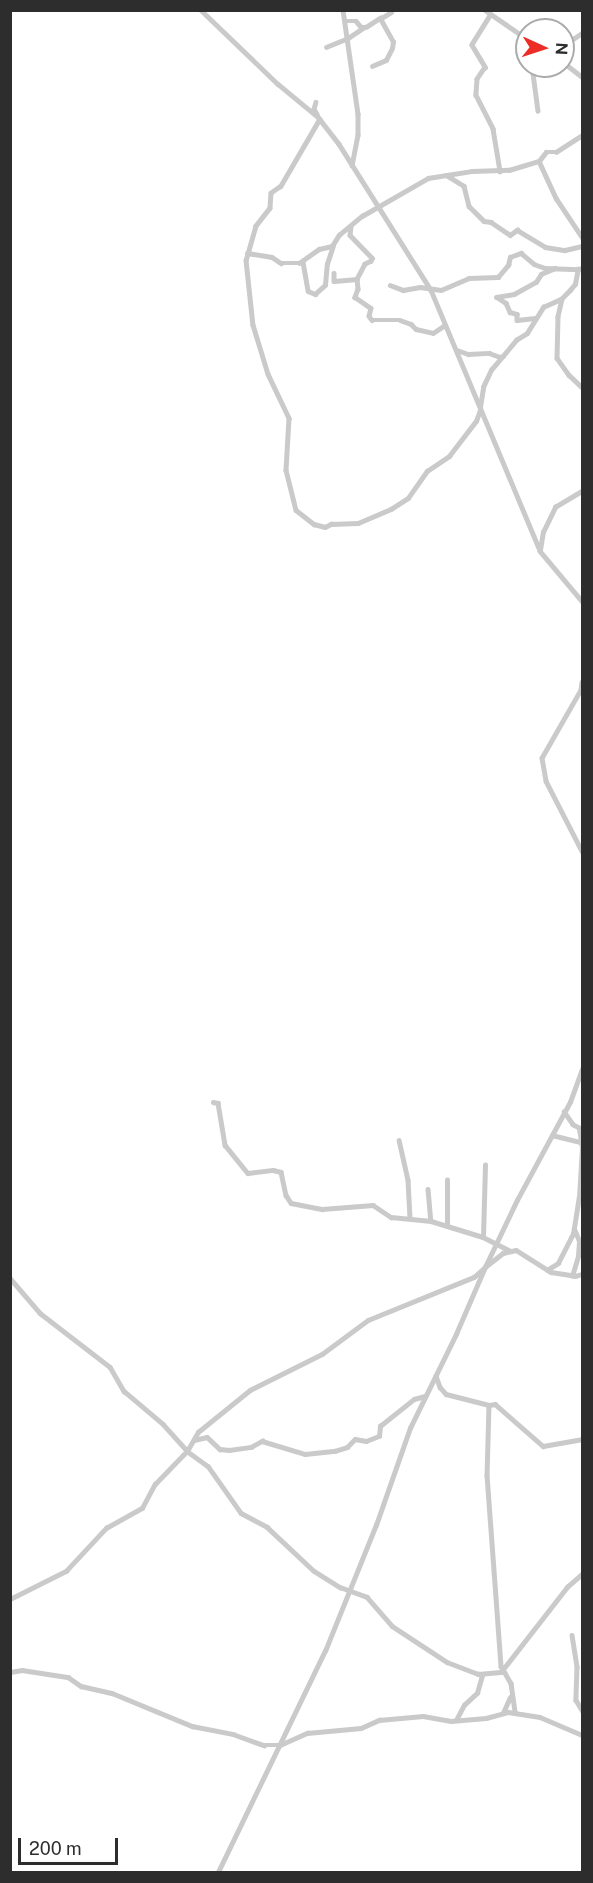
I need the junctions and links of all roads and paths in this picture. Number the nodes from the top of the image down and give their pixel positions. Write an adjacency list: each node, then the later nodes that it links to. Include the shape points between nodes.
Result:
1 (201, 10): 7 (street)
2 (212, 10): 7 (street)
3 (343, 10): 8 (street)
4 (485, 10): 6 (street)
5 (391, 11): 9 (street); 13 (street, via 380,20 393,42 392,48 386,60)
6 (491, 14): 10 (street); 21 (street, via 472,45 484,67 477,79 476,95 493,129)
7 (206, 15): 15 (street, via 278,84)
8 (346, 21): 9 (street); 11 (street)
9 (366, 27): 11 (street)
10 (515, 31)
11 (348, 38): 12 (street); 20 (street, via 359,123)
12 (326, 47)
13 (372, 66)
14 (534, 78): 16 (street)
15 (308, 107): 17 (street); 17 (street, via 316,102 314,109)
16 (538, 111)
17 (319, 118): 20 (street); 28 (street, via 281,186 271,193 270,208 256,226)
18 (582, 135): 19 (street, via 556,152 546,152)
19 (539, 160): 21 (street); 25 (street, via 556,198)
20 (352, 165): 23 (street)
21 (500, 171): 22 (street)
22 (446, 175): 23 (street, via 428,178); 27 (street, via 464,186 471,209 510,235 517,230 545,247 565,250)
23 (378, 208): 24 (street); 35 (street)
24 (351, 226): 26 (street); 33 (street, via 350,235 372,258)
25 (582, 237)
26 (332, 245): 29 (street, via 319,249); 29 (street, via 325,285 315,294 308,291)
27 (582, 246)
28 (247, 253): 29 (street, via 283,263); 42 (street, via 253,325 268,374 289,418 285,459 289,489 296,510 308,520 324,527 355,524 391,509 408,498 430,467 449,456 476,421)
29 (303, 262)
30 (556, 267): 31 (street); 35 (street, via 534,264 521,253 510,257 498,277 469,278 441,290); 37 (street, via 514,294 496,297 517,314 517,320)
31 (580, 268): 36 (street)
32 (334, 273): 33 (street, via 334,281)
33 (357, 279): 38 (street, via 355,297 371,308 372,320 400,320 433,333)
34 (390, 285): 35 (street, via 403,290)
35 (431, 290): 38 (street)
36 (570, 290): 37 (street); 41 (street, via 560,303 557,358)
37 (535, 318): 40 (street, via 527,333)
38 (445, 325): 39 (street)
39 (456, 350): 40 (street, via 500,357); 42 (street)
40 (506, 354): 42 (street, via 483,387)
41 (582, 387)
42 (480, 409): 44 (street)
43 (582, 491): 44 (street, via 555,507 543,532)
44 (540, 551): 45 (street)
45 (582, 601)
46 (582, 682): 47 (street, via 542,758 546,781)
47 (582, 851)
48 (582, 1069): 50 (street)
49 (213, 1102): 57 (street, via 218,1103 225,1145 248,1173 281,1172 291,1203 322,1209 373,1205 391,1217)
50 (564, 1112): 51 (street); 53 (street, via 579,1128)
51 (552, 1135): 53 (street); 62 (street)
52 (399, 1140): 57 (street, via 408,1180)
53 (581, 1142): 60 (street)
54 (485, 1165): 61 (street)
55 (447, 1180): 59 (street)
56 (428, 1189): 58 (street)
57 (410, 1218): 58 (street)
58 (431, 1221): 59 (street)
59 (447, 1226): 61 (street)
60 (574, 1229): 65 (street, via 558,1263); 67 (street, via 579,1240)
61 (483, 1237): 62 (street)
62 (496, 1243): 63 (street); 64 (street)
63 (510, 1251): 64 (street); 65 (street, via 524,1253)
64 (485, 1267): 69 (street); 73 (street, via 460,1284 368,1320 322,1354 250,1390 204,1426)
65 (547, 1270): 67 (street)
66 (582, 1274): 67 (street)
67 (572, 1276)
68 (10, 1278): 74 (street, via 39,1313 110,1367 124,1391)
69 (436, 1373): 70 (street); 71 (street, via 446,1394)
70 (425, 1396): 73 (street, via 415,1398 380,1426 379,1436 366,1441 355,1439 335,1451 305,1454 262,1440 251,1447 229,1450 220,1449 207,1437); 76 (street)
71 (489, 1405): 72 (street, via 498,1405 543,1446); 79 (street, via 487,1475)
72 (582, 1439)
73 (194, 1440): 74 (street)
74 (187, 1451): 76 (street, via 208,1466 242,1513 267,1527 314,1571); 77 (street, via 155,1484 142,1508 106,1528 66,1571)
75 (582, 1574): 79 (street, via 563,1592)
76 (350, 1589): 81 (street, via 372,1601 392,1626 447,1662); 88 (street)
77 (10, 1599)
78 (572, 1635): 83 (street, via 577,1667 576,1700)
79 (503, 1670): 81 (street); 82 (street)
80 (10, 1672): 88 (street, via 22,1670 68,1677 81,1686 119,1696 192,1726 260,1744)
81 (480, 1675): 86 (street, via 474,1698 464,1705)
82 (512, 1694): 84 (street); 85 (street)
83 (582, 1710)
84 (503, 1713): 85 (street); 86 (street)
85 (515, 1713): 87 (street, via 540,1717)
86 (456, 1720): 88 (street, via 423,1716 379,1720 361,1728 307,1733)
87 (582, 1735)
88 (280, 1745): 89 (street)
89 (218, 1872)

